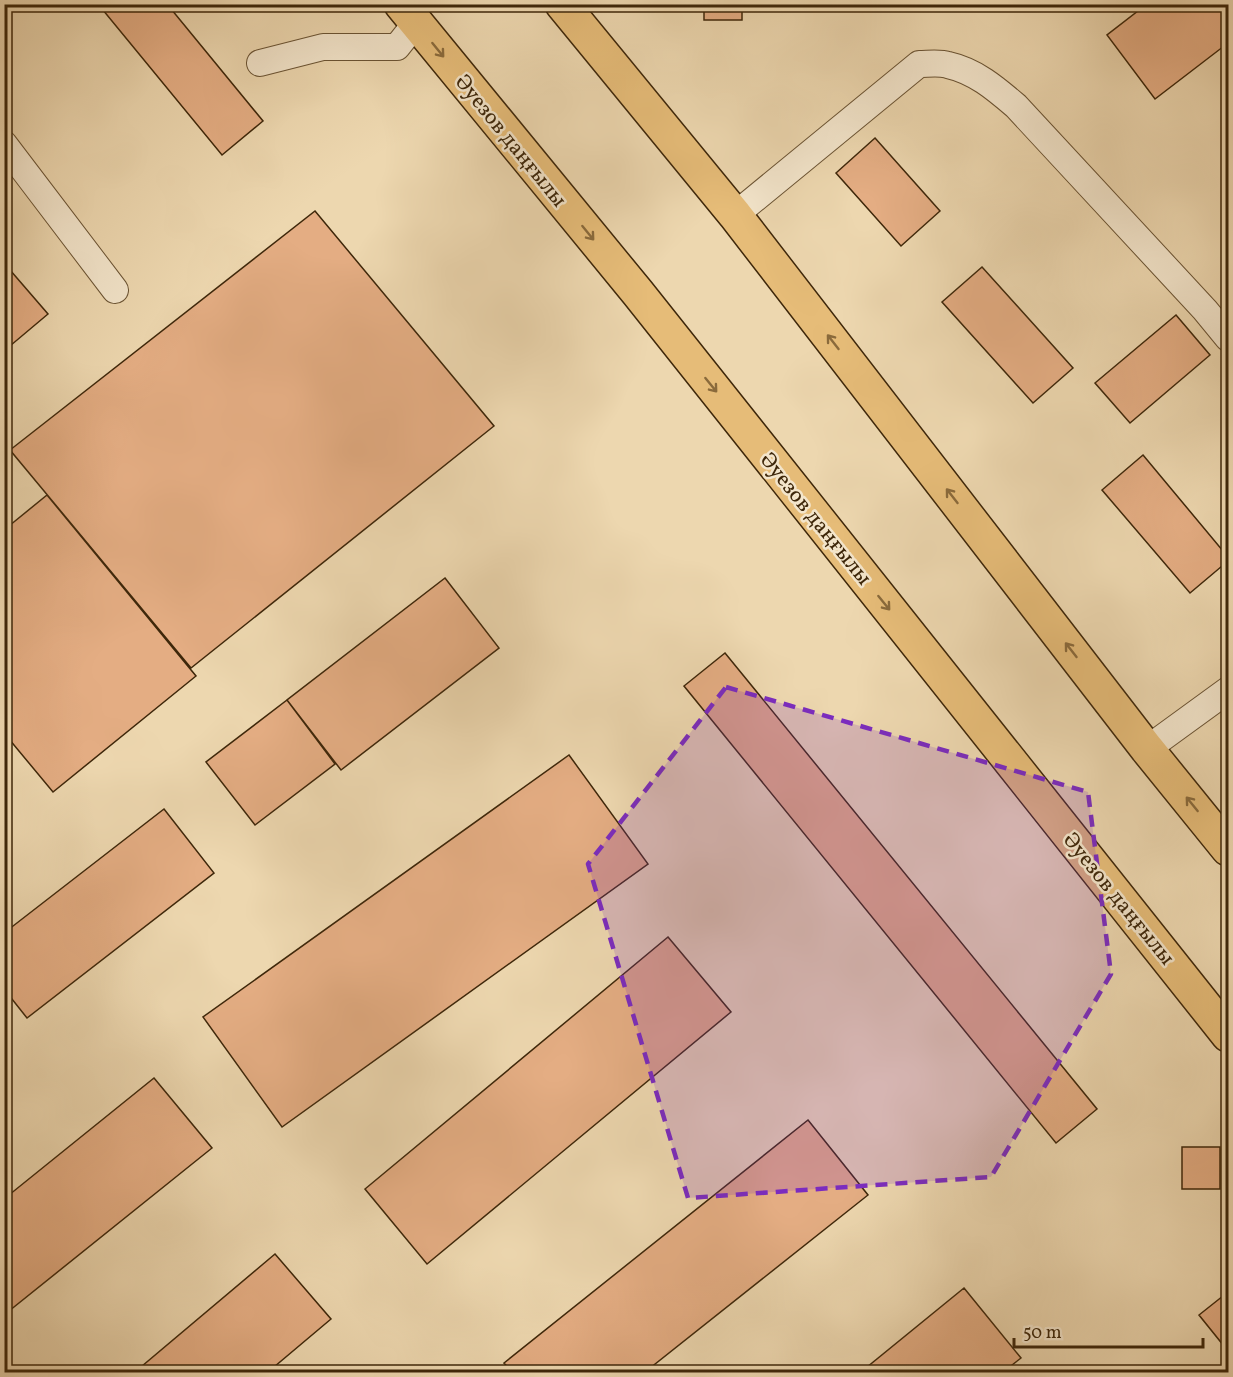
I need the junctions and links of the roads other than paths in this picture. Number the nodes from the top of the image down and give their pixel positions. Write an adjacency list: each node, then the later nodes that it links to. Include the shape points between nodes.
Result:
1 (562, 4): 5 (main road)
2 (408, 14): 3 (street, via 397,47 323,47); 11 (main road, Әуезов даңғылы, one-way to 11, via 638,293)
3 (260, 63)
4 (4, 144): 6 (street)
5 (735, 214): 7 (street, via 919,64 946,64 988,82 1016,106); 9 (main road, one-way to 5)
6 (115, 290)
7 (1228, 338)
8 (1228, 690): 9 (street)
9 (1147, 749): 10 (main road, one-way to 9)
10 (1228, 849)
11 (1228, 1035)

